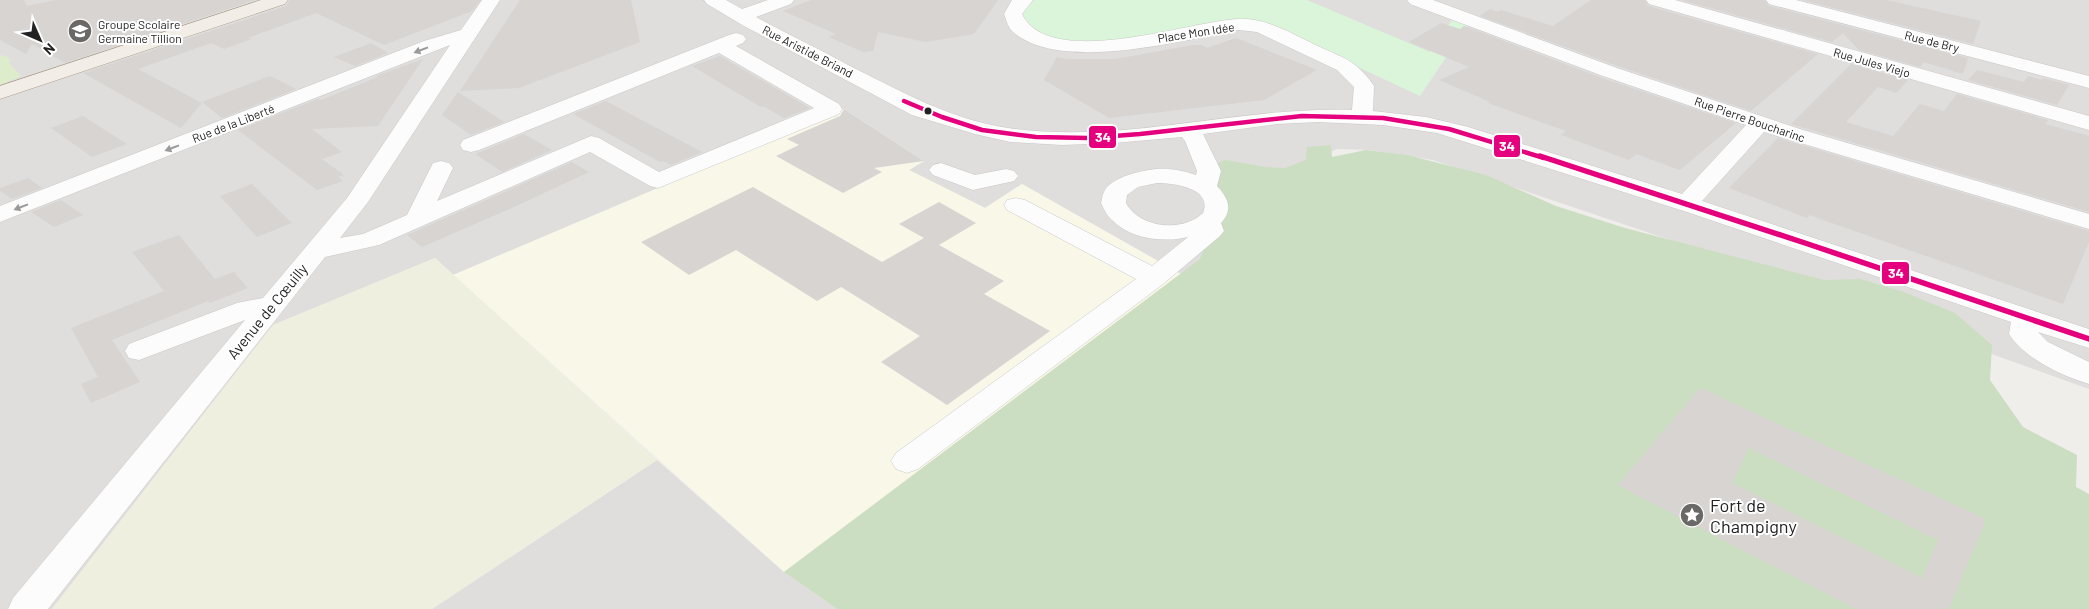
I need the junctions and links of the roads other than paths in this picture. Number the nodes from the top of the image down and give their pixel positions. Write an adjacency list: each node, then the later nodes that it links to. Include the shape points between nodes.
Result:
1 (279, 0): 14 (main road)
2 (491, 0): 11 (street, Avenue de Cœuilly)
3 (713, 0): 9 (street, Rue Aristide Briand)
4 (785, 0): 9 (street)
5 (1024, 0): 15 (street, Place Mon Idée, via 1013,14 1019,27 1060,45 1091,48 1239,24 1261,27 1344,66 1364,86)
6 (1416, 0): 16 (street, Rue Pierre Boucharinc)
7 (1655, 0): 17 (street, Rue Jules Viejo)
8 (1775, 0): 13 (street, Rue de Bry)
9 (741, 16): 10 (street, Rue Aristide Briand)
10 (763, 28): 12 (street); 18 (street, Rue Aristide Briand, via 871,93 904,101 990,148 1011,153 1053,151)
11 (467, 34): 26 (street, Rue de la Liberté, one-way to 26, via 431,45); 30 (street, Avenue de Cœuilly, via 356,202)
12 (720, 45): 19 (street); 27 (street, via 831,109 658,181 591,144)
13 (2089, 82)
14 (0, 94)
15 (1362, 116): 18 (street, Rue Aristide Briand, via 1282,118); 25 (street, Rue Aristide Briand, via 1418,122 1466,134)
16 (1760, 123): 25 (street); 29 (street, Rue Pierre Boucharinc, via 1884,163)
17 (2089, 124)
18 (1183, 130): 23 (street, via 1196,141 1209,171)
19 (471, 146)
20 (441, 168): 27 (street)
21 (941, 170): 22 (street, via 973,183)
22 (1006, 176)
23 (1205, 188): 28 (street, via 1217,201 1218,209); 28 (street, via 1170,176 1145,177 1133,180 1117,191 1113,205 1123,220 1133,226 1159,232 1187,231)
24 (1016, 204): 31 (street)
25 (1686, 204): 33 (street, Rue Aristide Briand)
26 (0, 215)
27 (417, 219): 30 (street, via 370,240)
28 (1209, 222): 31 (street, via 1211,231)
29 (2089, 222)
30 (316, 251): 32 (street, Avenue de Cœuilly)
31 (1154, 278): 37 (street)
32 (272, 305): 35 (street, via 247,309); 38 (street, Avenue de Cœuilly)
33 (2026, 317): 34 (street, Rue Aristide Briand); 36 (street, via 2023,334 2038,349)
34 (2089, 339)
35 (139, 351)
36 (2089, 374)
37 (907, 461)
38 (26, 609)

